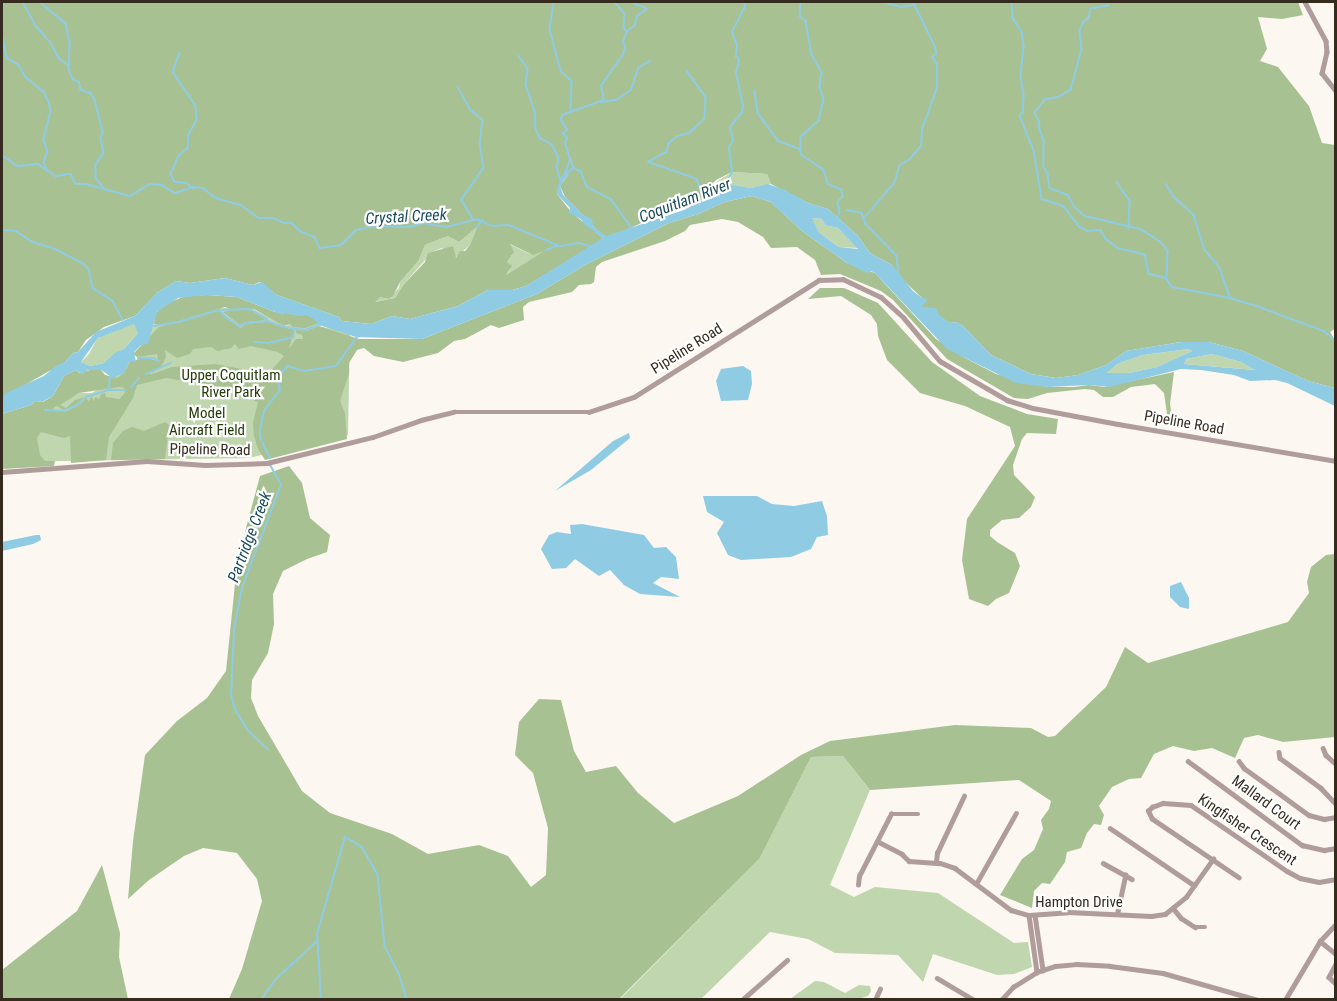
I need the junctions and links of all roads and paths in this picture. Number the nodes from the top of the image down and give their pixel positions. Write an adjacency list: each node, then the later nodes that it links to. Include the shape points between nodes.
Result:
1 (1305, 2): 2 (street, via 1326,41 1323,76)
2 (1335, 91)
3 (1335, 461): 4 (street, Pipeline Road, via 1033,408 1007,400 940,361 881,297 843,279 819,280 634,397 589,412 454,412 267,463 195,465 147,461)
4 (2, 472)
5 (1323, 748): 9 (street)
6 (1280, 752): 11 (street, via 1280,759 1321,788)
7 (1188, 761): 17 (street, Mallard Court, via 1302,845)
8 (1239, 761): 14 (street, via 1309,815)
9 (1335, 764)
10 (964, 795): 19 (street)
11 (1335, 804)
12 (1016, 813): 25 (street)
13 (918, 814): 16 (street, via 891,814)
14 (1335, 817)
15 (1110, 828): 27 (street)
16 (877, 841): 19 (street, Hampton Drive, via 909,861); 26 (street)
17 (1335, 848)
18 (1213, 859): 22 (street); 24 (street, Kingfisher Crescent, via 1152,819 1148,811 1163,803 1191,805 1293,875 1319,882); 27 (street)
19 (936, 862): 25 (street, Hampton Drive, via 955,868)
20 (1104, 863): 21 (street)
21 (1125, 875): 23 (street); 29 (street)
22 (1239, 878)
23 (1132, 879)
24 (1335, 879)
25 (976, 884): 30 (street, Hampton Drive, via 1011,910)
26 (858, 885)
27 (1194, 885): 28 (street)
28 (1173, 908): 29 (street, Hampton Drive, via 1151,916); 32 (street, via 1195,927)
29 (1117, 914): 30 (street, Hampton Drive)
30 (1032, 915): 37 (street)
31 (1335, 924): 33 (street)
32 (1204, 927)
33 (1320, 941): 34 (street); 46 (street)
34 (1335, 954)
35 (787, 960): 41 (street)
36 (1335, 964): 39 (street, via 1329,977)
37 (1040, 971): 44 (street, via 1018,983); 45 (street, via 1076,964 1110,966 1163,973)
38 (937, 978): 43 (street)
39 (1335, 984)
40 (880, 989): 42 (street)
41 (742, 999)
42 (875, 999)
43 (974, 999)
44 (1001, 999)
45 (1258, 999)
46 (1286, 999)

